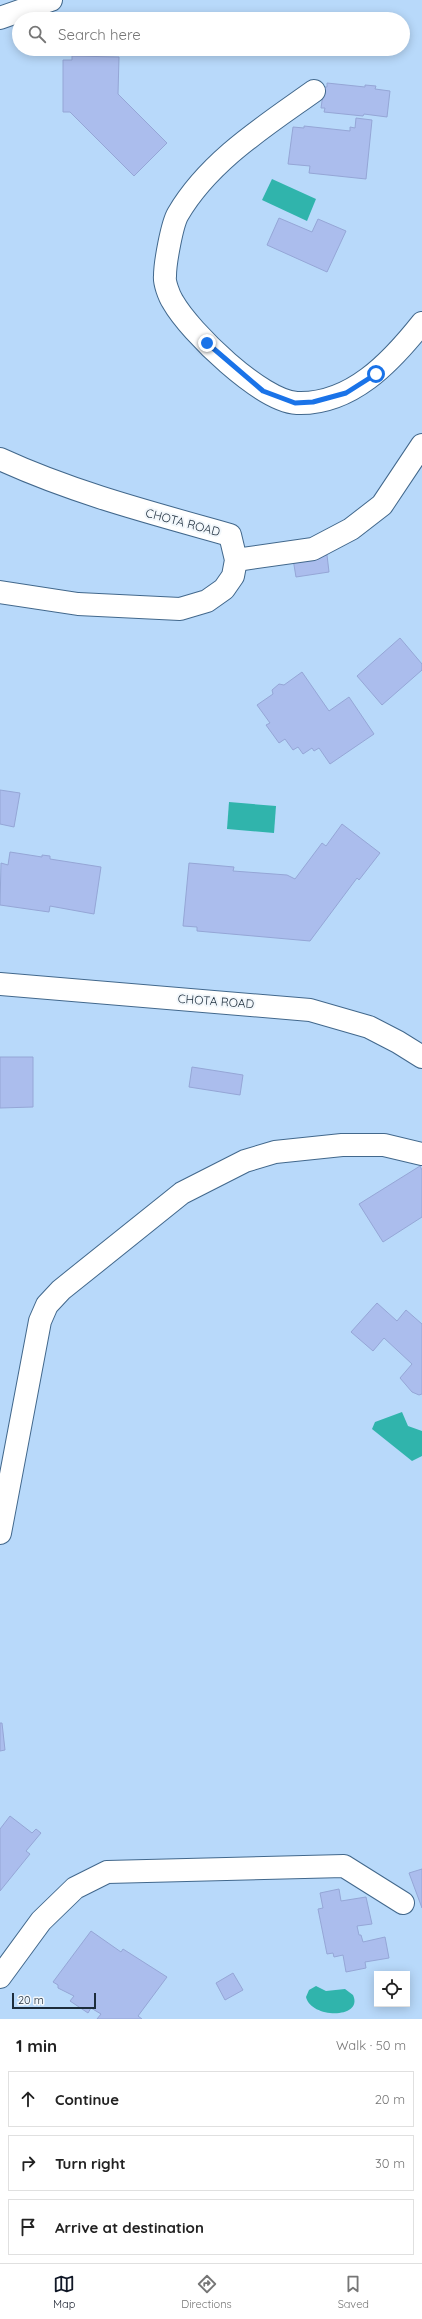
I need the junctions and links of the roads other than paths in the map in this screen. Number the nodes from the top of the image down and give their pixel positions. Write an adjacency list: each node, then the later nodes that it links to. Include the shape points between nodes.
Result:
1 (51, 0): 2 (street)
2 (17, 12)
3 (12, 14): 4 (street)
4 (0, 18)
5 (314, 90): 6 (street, via 236,148 196,188 177,215 164,277 172,301 207,343 237,370 263,391 295,403 313,402 346,393 376,374)
6 (422, 323)
7 (422, 445): 9 (street, via 382,506 351,529 312,549)
8 (0, 459): 9 (street, CHOTA ROAD, via 34,475 117,504 230,535)
9 (236, 560): 10 (street, CHOTA ROAD, via 233,576 224,590 207,601 180,609 78,604)
10 (0, 592)
11 (0, 984): 12 (street, CHOTA ROAD, via 310,1010 369,1027)
12 (422, 1057)
13 (422, 1154): 14 (street, via 384,1145 342,1145 275,1152 245,1161 182,1193 61,1290 47,1305 40,1321)
14 (0, 1533)
15 (403, 1903): 16 (street, via 344,1866 107,1872 75,1888 41,1921)
16 (0, 1977)

